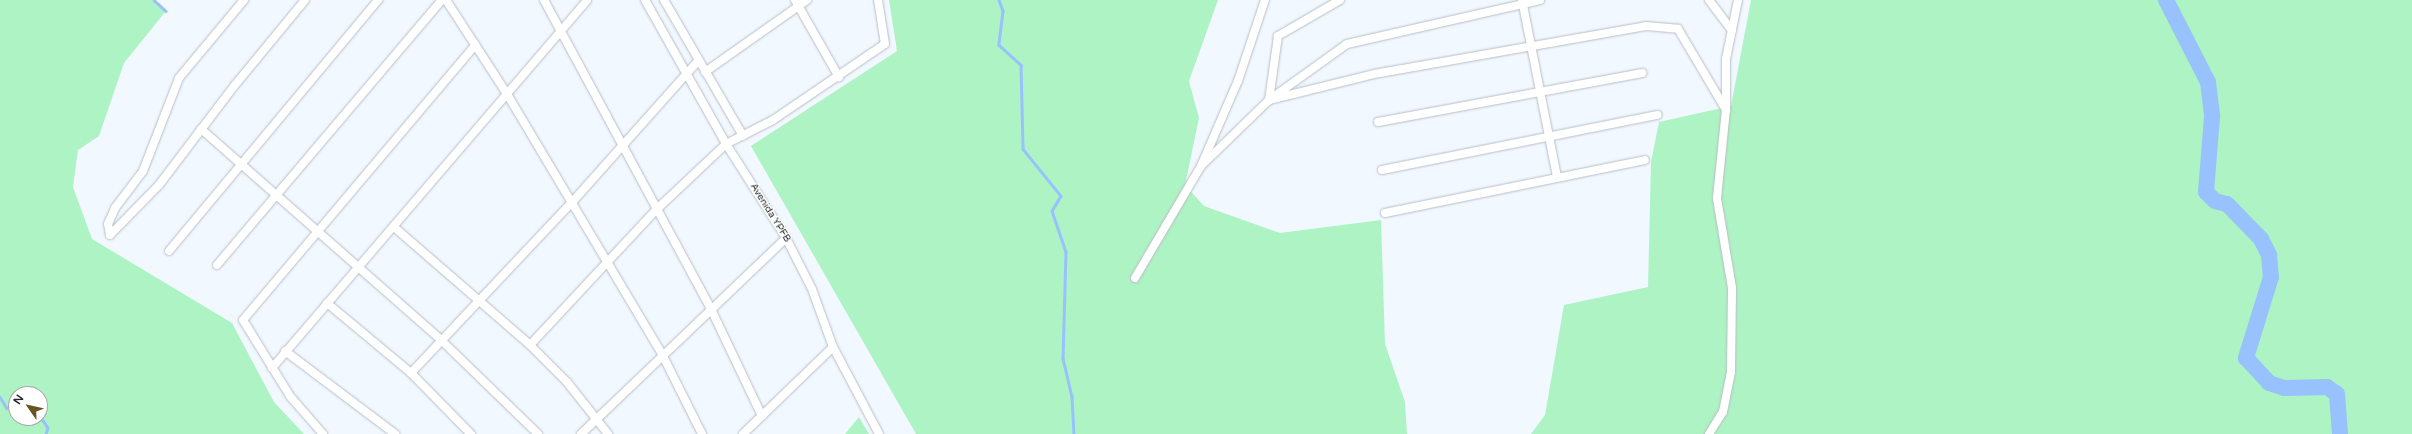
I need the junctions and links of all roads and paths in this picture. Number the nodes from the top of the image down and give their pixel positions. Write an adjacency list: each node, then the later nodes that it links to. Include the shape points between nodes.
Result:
1 (244, 0): 34 (street, via 179,78 143,171 115,208 108,224 110,235 159,185)
2 (305, 0): 34 (street)
3 (378, 0): 40 (street)
4 (442, 0): 44 (street)
5 (446, 0): 21 (street)
6 (544, 0): 20 (street)
7 (587, 0): 20 (street)
8 (645, 0): 26 (street, Avenida YPFB)
9 (807, 0): 18 (street)
10 (878, 0): 27 (street, via 885,44)
11 (1265, 0): 41 (street, via 1238,81)
12 (1340, 0): 30 (street, via 1278,36)
13 (1540, 0): 17 (street)
14 (1709, 0): 19 (street)
15 (1738, 0): 19 (street)
16 (666, 1): 23 (street)
17 (1523, 2): 22 (street); 30 (street, via 1346,44)
18 (797, 3): 24 (street); 27 (street)
19 (1732, 30): 31 (street, via 1726,59)
20 (560, 31): 28 (street); 38 (street)
21 (475, 45): 28 (street); 49 (street)
22 (1532, 48): 29 (street); 30 (street, via 1374,74); 31 (street, via 1646,26 1678,29)
23 (698, 61): 24 (street); 26 (street)
24 (705, 72): 36 (street)
25 (1643, 73): 29 (street)
26 (687, 74): 37 (street, Avenida YPFB); 38 (street)
27 (839, 78): 36 (street)
28 (507, 94): 45 (street); 48 (street)
29 (1541, 94): 33 (street); 35 (street)
30 (1269, 100): 41 (street)
31 (1726, 110): 77 (street, via 1717,198 1732,288 1731,372 1723,412)
32 (1658, 115): 35 (street)
33 (1378, 122)
34 (201, 129): 40 (street)
35 (1549, 135): 42 (street); 43 (street)
36 (743, 136): 37 (street)
37 (726, 144): 46 (street); 50 (street, Avenida YPFB)
38 (623, 147): 45 (street); 46 (street)
39 (1646, 160): 43 (street)
40 (242, 165): 44 (street); 51 (street)
41 (1201, 166): 55 (street)
42 (1382, 170)
43 (1557, 176): 47 (street)
44 (276, 195): 49 (street); 53 (street)
45 (572, 203): 52 (street); 56 (street)
46 (656, 210): 52 (street); 58 (street)
47 (1385, 213)
48 (394, 228): 54 (street); 56 (street)
49 (317, 231): 54 (street); 64 (street, via 243,320)
50 (786, 238): 58 (street); 61 (street, Avenida YPFB, via 812,289)
51 (169, 251)
52 (607, 263): 60 (street); 63 (street)
53 (217, 265)
54 (358, 266): 57 (street); 59 (street)
55 (1134, 278)
56 (482, 300): 59 (street); 60 (street)
57 (327, 303): 62 (street); 65 (street)
58 (710, 307): 63 (street); 66 (street)
59 (441, 340): 65 (street); 71 (street)
60 (530, 345): 67 (street, via 567,382)
61 (833, 346): 66 (street); 76 (street, Avenida YPFB)
62 (285, 351): 64 (street); 69 (street)
63 (662, 354): 67 (street); 74 (street)
64 (272, 368): 68 (street)
65 (411, 373): 70 (street)
66 (762, 416): 75 (street)
67 (596, 419): 72 (street); 73 (street)
68 (323, 434)
69 (395, 434)
70 (471, 434)
71 (538, 434)
72 (581, 434)
73 (608, 434)
74 (702, 434)
75 (743, 434)
76 (879, 434)
77 (1709, 434)

